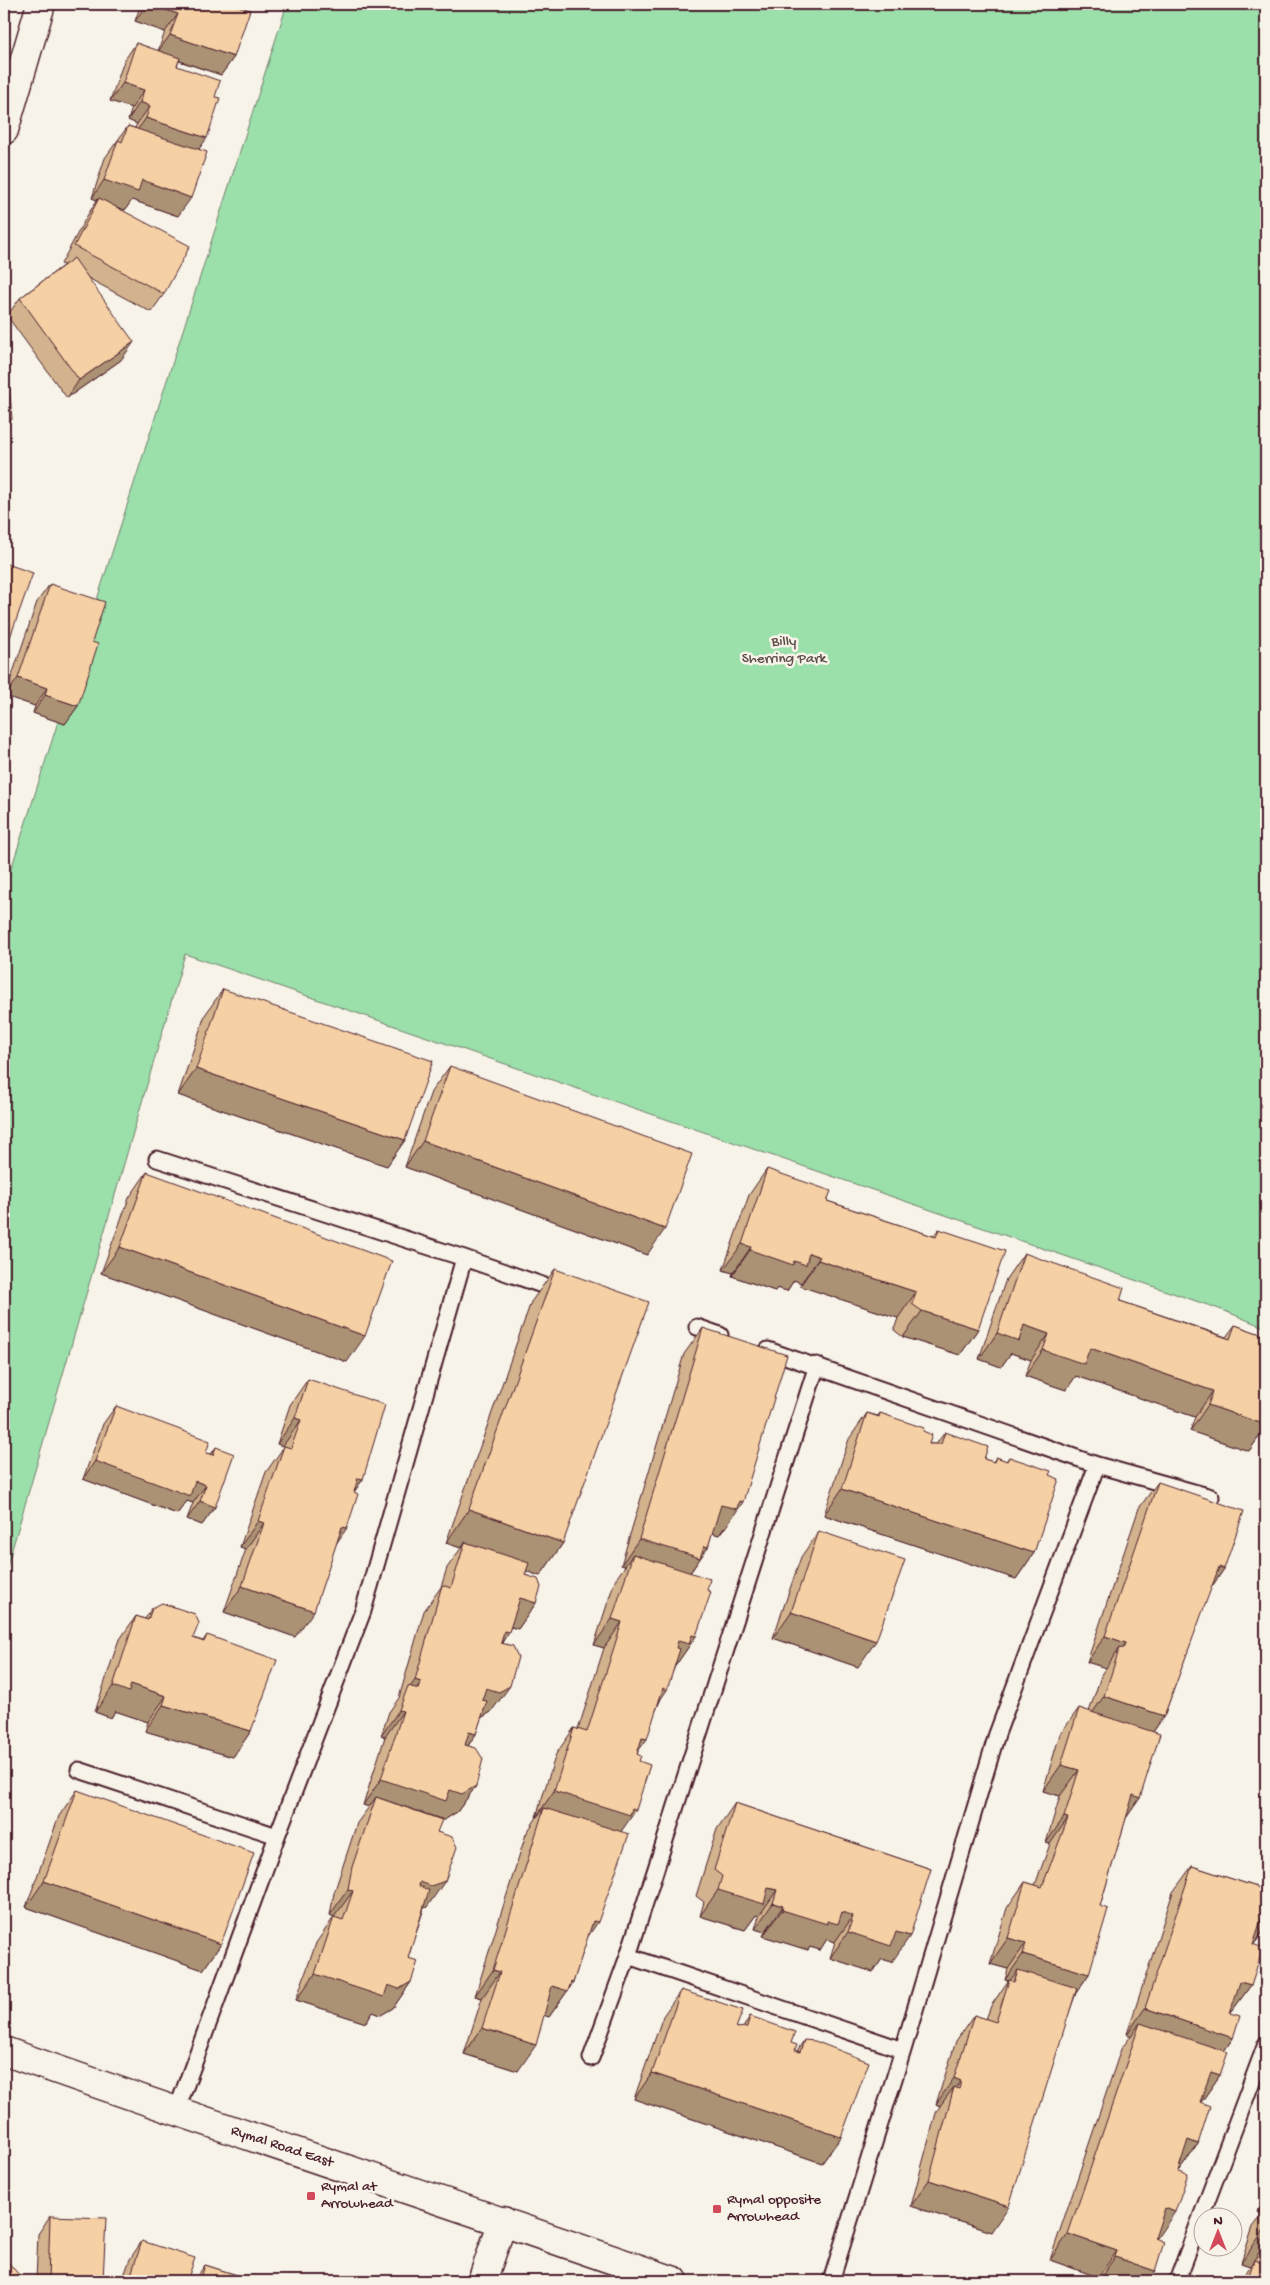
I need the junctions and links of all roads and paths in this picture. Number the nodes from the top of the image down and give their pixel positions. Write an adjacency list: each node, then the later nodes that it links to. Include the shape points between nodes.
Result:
1 (41, 4): 2 (main road)
2 (4, 130)
3 (157, 1159): 4 (lane)
4 (464, 1258): 5 (lane); 13 (lane, via 363,1611)
5 (572, 1296)
6 (697, 1327): 7 (lane)
7 (734, 1339)
8 (752, 1345): 9 (lane)
9 (817, 1365): 10 (lane); 14 (lane)
10 (1097, 1465): 11 (lane); 16 (lane, via 998,1734)
11 (1210, 1497)
12 (79, 1770): 13 (lane)
13 (277, 1836): 19 (lane)
14 (628, 1956): 16 (lane); 18 (lane)
15 (1266, 2044): 24 (lane)
16 (903, 2050): 23 (lane)
17 (4, 2051): 19 (main road, Rymal Road East)
18 (591, 2058)
19 (176, 2112): 20 (main road, Rymal Road East)
20 (503, 2221): 21 (main road); 22 (main road, Rymal Road East)
21 (482, 2281)
22 (674, 2281)
23 (831, 2281)
24 (1177, 2281)

